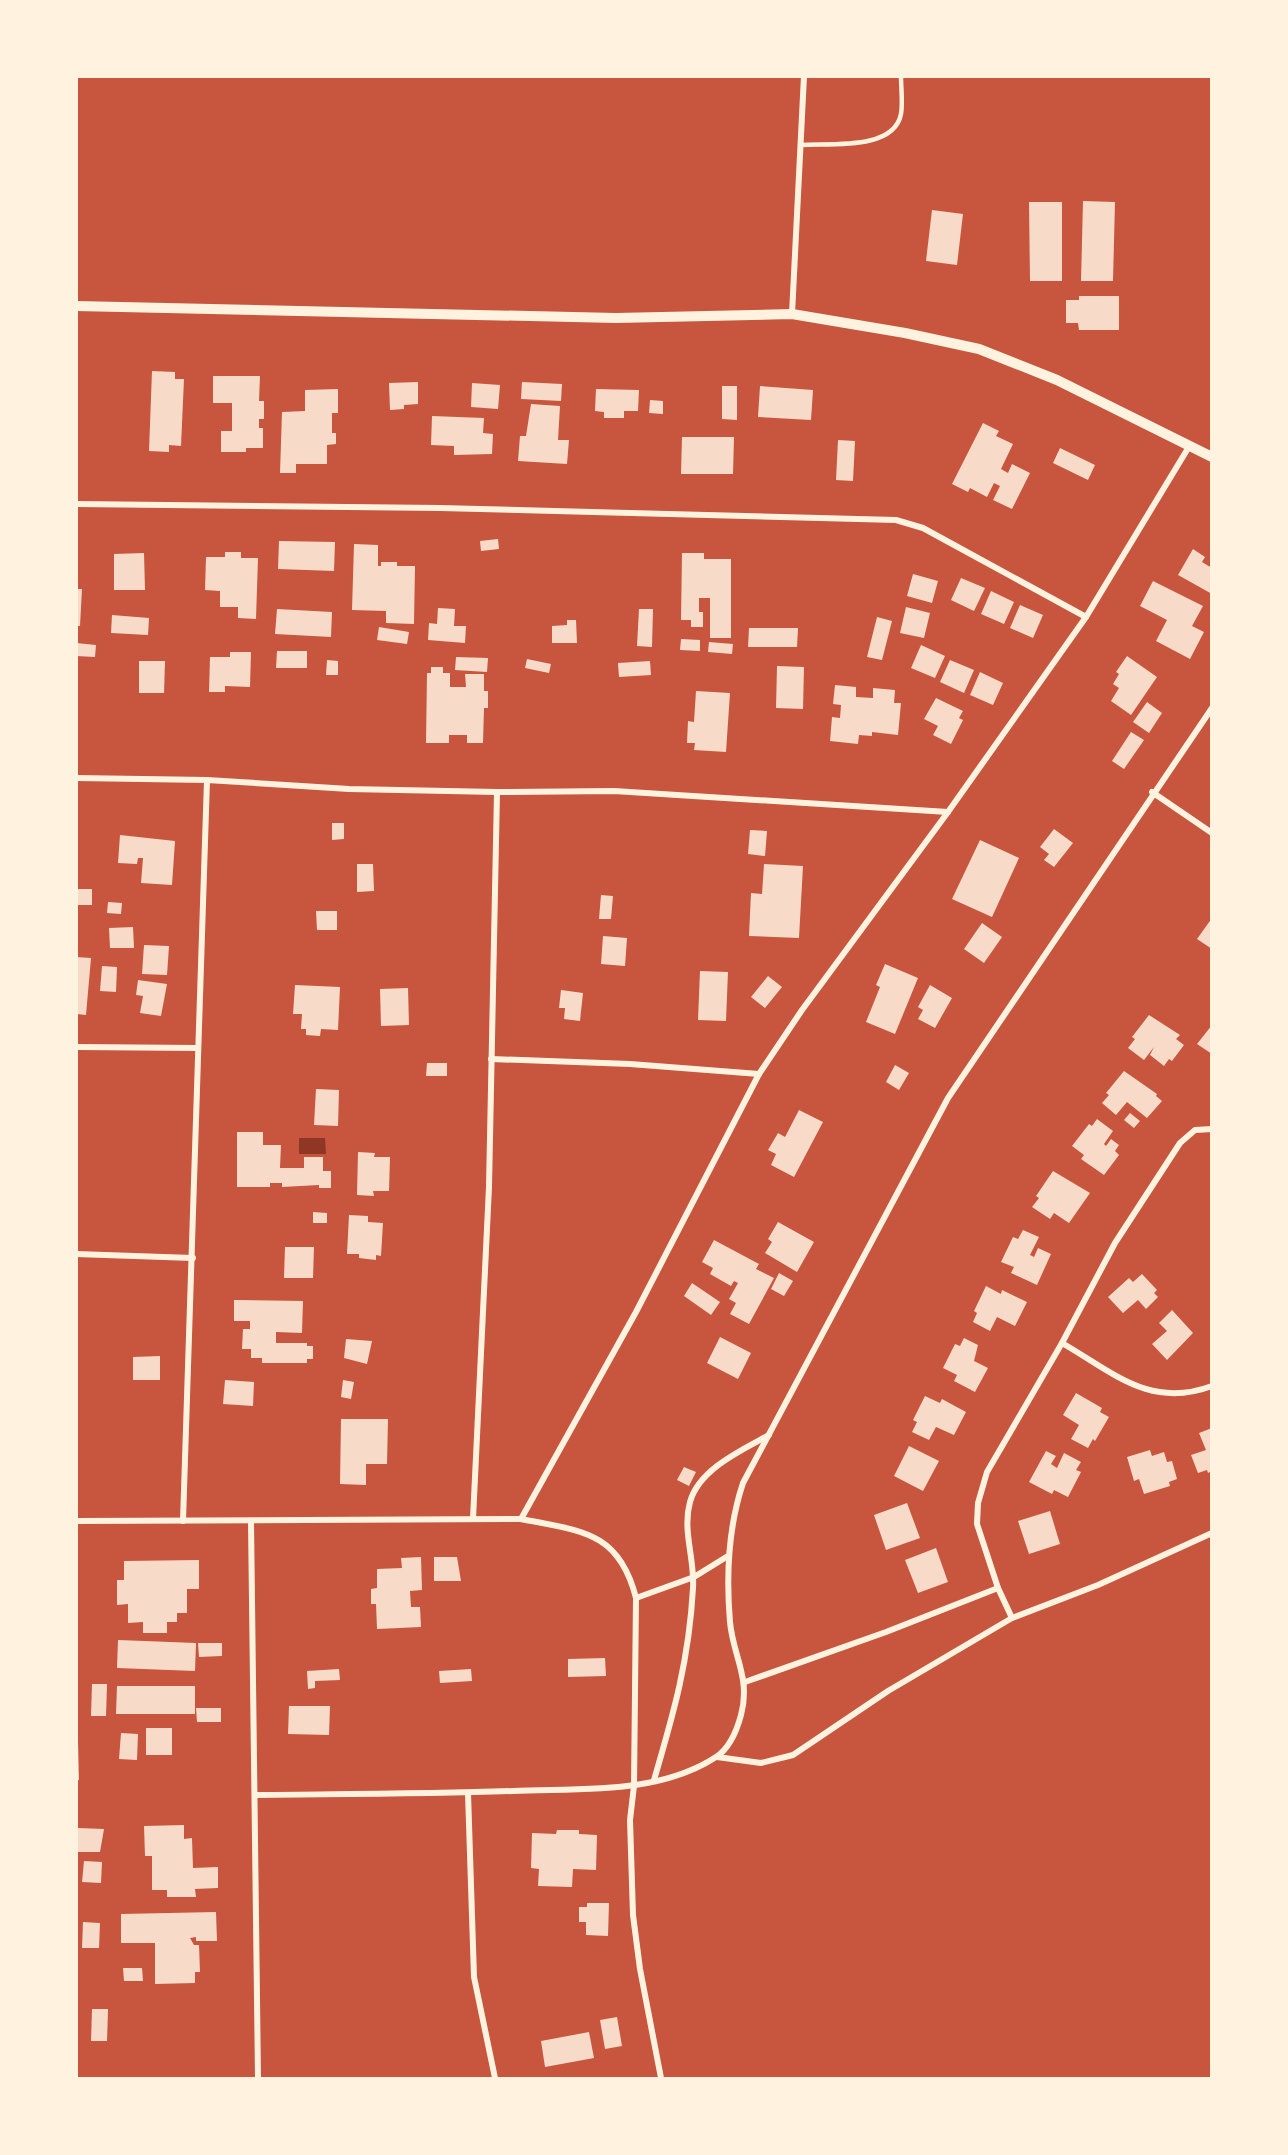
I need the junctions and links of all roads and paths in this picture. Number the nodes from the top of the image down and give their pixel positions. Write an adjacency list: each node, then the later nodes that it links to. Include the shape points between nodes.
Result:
1 (804, 76): 3 (street)
2 (901, 76): 3 (lane, via 901,116 892,132 878,140)
3 (801, 145): 5 (street)
4 (76, 306): 5 (street, via 616,318)
5 (792, 314): 6 (street, via 979,349 1057,380)
6 (1190, 445): 7 (street); 9 (street)
7 (1212, 457)
8 (76, 504): 9 (street, via 440,508 896,520 923,528)
9 (1086, 617): 15 (street)
10 (1212, 708): 14 (street)
11 (76, 778): 12 (street)
12 (207, 780): 13 (street, via 349,789); 18 (street)
13 (497, 792): 15 (street, via 614,791); 19 (street)
14 (1152, 792): 16 (street); 26 (street, via 934,1120)
15 (948, 812): 20 (street)
16 (1212, 833)
17 (76, 1047): 18 (street)
18 (198, 1048): 23 (street)
19 (491, 1059): 20 (street); 27 (street, via 485,1306)
20 (759, 1074): 28 (street, via 636,1312)
21 (1212, 1128): 24 (street, via 1195,1130 1180,1143 1115,1243)
22 (76, 1254): 23 (street)
23 (193, 1258): 30 (street)
24 (1062, 1343): 25 (street, via 1146,1391 1171,1395); 35 (street, via 982,1486 977,1524)
25 (1212, 1386)
26 (769, 1434): 33 (street, via 739,1494); 34 (street, via 702,1480 690,1501 687,1537)
27 (473, 1519): 28 (street); 31 (street)
28 (521, 1519): 36 (street, via 563,1527 609,1545 625,1566)
29 (76, 1521): 30 (street)
30 (183, 1521): 31 (street)
31 (251, 1522): 43 (street)
32 (1212, 1533): 37 (street, via 1098,1585)
33 (728, 1556): 34 (street); 38 (street, via 730,1624)
34 (694, 1576): 36 (street); 40 (street, via 690,1641 680,1693)
35 (998, 1588): 37 (street); 38 (street)
36 (636, 1598): 41 (street)
37 (1012, 1618): 39 (street, via 888,1691 793,1755 760,1763)
38 (745, 1683): 39 (street, via 737,1728)
39 (717, 1757): 40 (street)
40 (654, 1780): 41 (street)
41 (634, 1786): 42 (street); 46 (street, via 630,1830 634,1926)
42 (468, 1792): 43 (street); 45 (street, via 474,1977)
43 (255, 1795): 44 (street)
44 (258, 2079)
45 (495, 2079)
46 (661, 2079)

